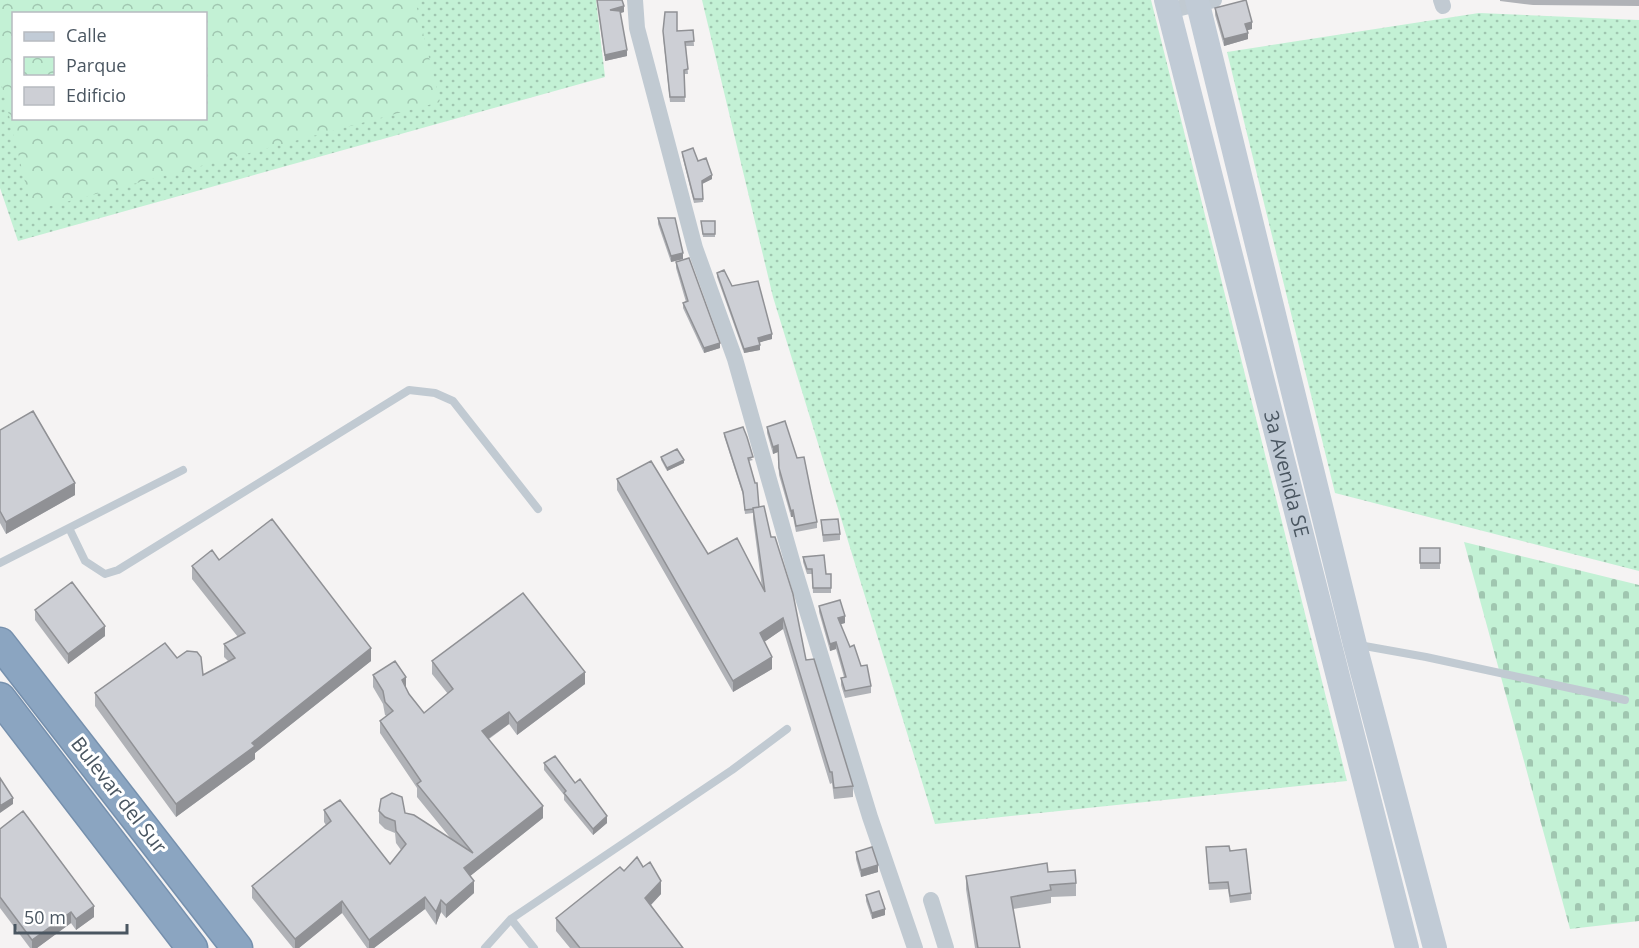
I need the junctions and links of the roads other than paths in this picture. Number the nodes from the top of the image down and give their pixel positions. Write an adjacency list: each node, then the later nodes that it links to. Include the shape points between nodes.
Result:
1 (634, 0): 19 (street, via 637,28 695,248 735,359 797,580)
2 (1203, 2): 3 (street); 8 (street)
3 (1167, 6): 8 (street, 3a Avenida SE)
4 (183, 470): 6 (lane)
5 (538, 509): 6 (lane, via 453,401 435,393 409,390 118,570 105,574 85,561)
6 (69, 528): 7 (lane)
7 (0, 563)
8 (1343, 642): 11 (lane); 21 (street, 3a Avenida SE); 22 (street)
9 (0, 643): 16 (highway, Bulevar del Sur)
10 (1, 700): 15 (highway, Bulevar del Sur)
11 (1625, 700)
12 (787, 729): 14 (lane)
13 (931, 900): 20 (street)
14 (511, 919): 17 (lane); 18 (lane)
15 (192, 948)
16 (237, 948)
17 (485, 948)
18 (534, 948)
19 (915, 948)
20 (946, 948)
21 (1407, 948)
22 (1435, 948)

